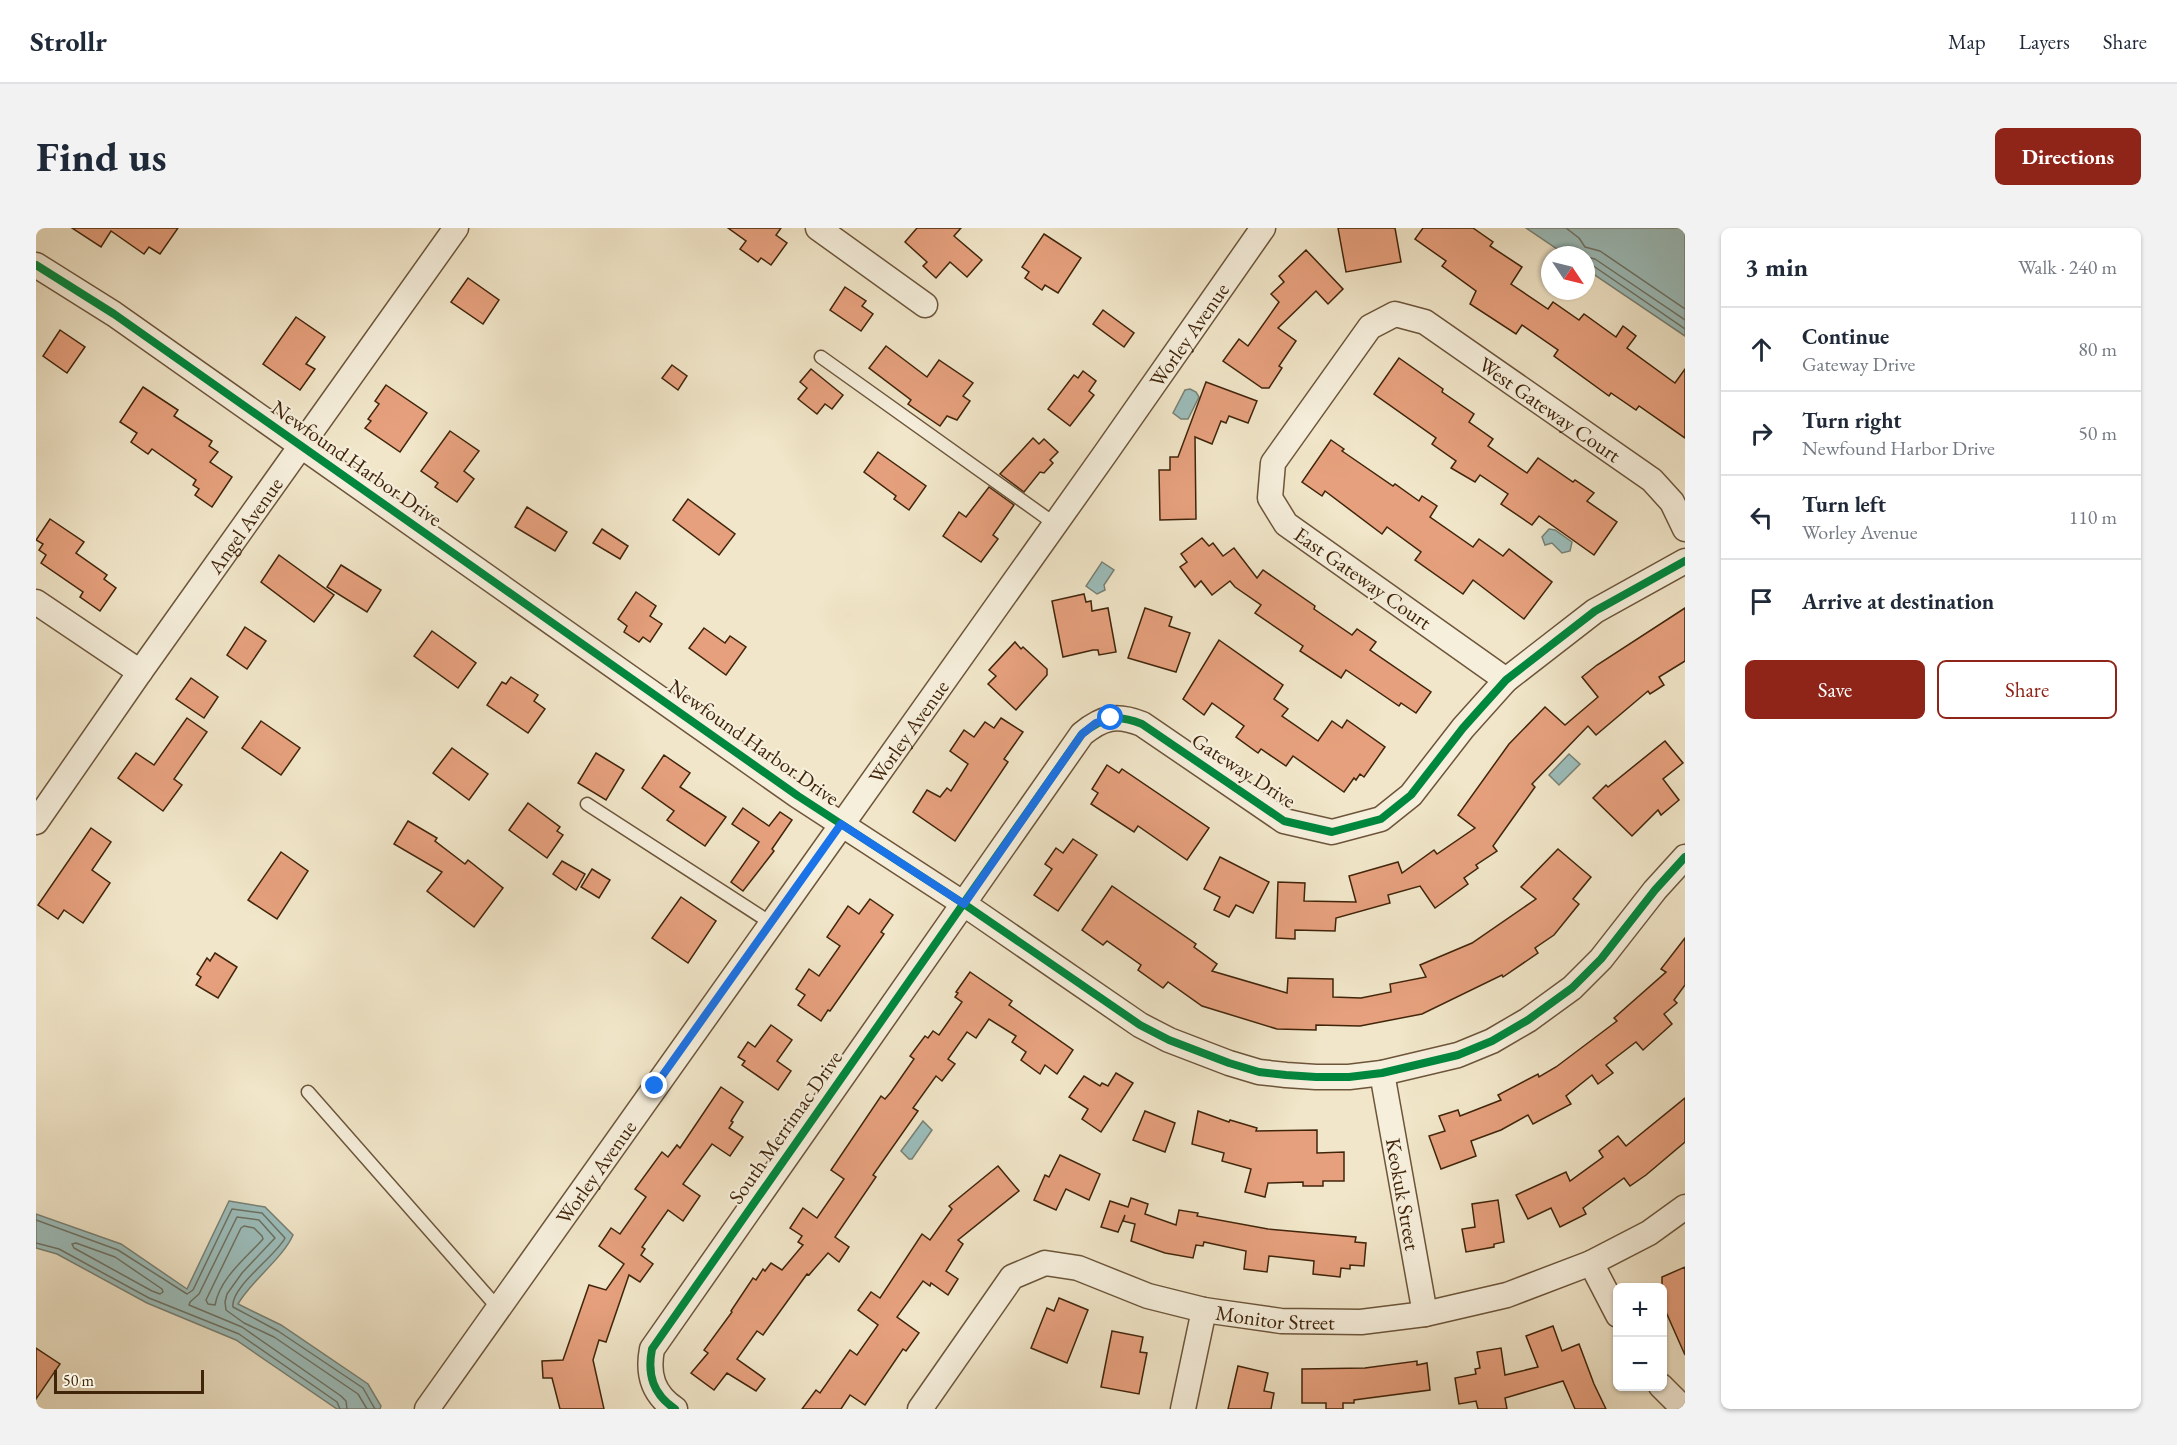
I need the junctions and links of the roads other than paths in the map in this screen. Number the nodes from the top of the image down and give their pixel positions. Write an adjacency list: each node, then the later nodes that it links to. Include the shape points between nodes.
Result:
1 (456, 228): 8 (street, Angel Avenue)
2 (818, 228): 5 (street)
3 (1263, 228): 9 (street, Worley Avenue)
4 (36, 265): 8 (street, Newfound Harbor Drive, via 114,314)
5 (925, 305)
6 (1395, 314): 10 (street, West Gateway Court, via 1425,322 1652,480 1672,502); 14 (street, East Gateway Court, via 1370,327 1273,463 1270,498 1286,524)
7 (821, 357): 9 (lane)
8 (302, 446): 13 (street, Angel Avenue); 17 (street, Newfound Harbor Drive)
9 (1054, 524): 17 (street, Worley Avenue)
10 (1685, 529)
11 (1685, 561): 14 (street, Gateway Drive, via 1595,611)
12 (36, 602): 13 (street)
13 (140, 672): 16 (street, Angel Avenue)
14 (1506, 680): 19 (street, Gateway Drive, via 1411,795 1381,819 1332,832 1284,821 1142,724 1127,718 1096,723 1082,734)
15 (587, 804): 20 (lane)
16 (36, 822)
17 (841, 824): 19 (street, Newfound Harbor Drive); 20 (street, Worley Avenue)
18 (1685, 858): 21 (street, Newfound Harbor Drive, via 1601,959 1551,1005 1492,1041 1458,1055)
19 (964, 904): 21 (street, Newfound Harbor Drive, via 1140,1025 1200,1053 1258,1072 1327,1077); 31 (street, South Merrimac Drive, via 651,1349 649,1362 656,1392)
20 (771, 923): 26 (street, Worley Avenue)
21 (1382, 1073): 28 (street, Keokuk Street)
22 (308, 1092): 26 (lane)
23 (1685, 1207): 24 (street, Monitor Street, via 1649,1233)
24 (1591, 1263): 25 (street); 28 (street, Monitor Street, via 1507,1295)
25 (1613, 1307)
26 (498, 1308): 30 (street, Worley Avenue)
27 (1204, 1310): 28 (street, Monitor Street, via 1281,1321 1349,1322); 32 (street, Monitor Street, via 1148,1296 1078,1268 1045,1263 1012,1277); 33 (street)
28 (1425, 1314)
29 (1666, 1391): 34 (street)
30 (427, 1409)
31 (675, 1409)
32 (920, 1409)
33 (1183, 1409)
34 (1684, 1409)

